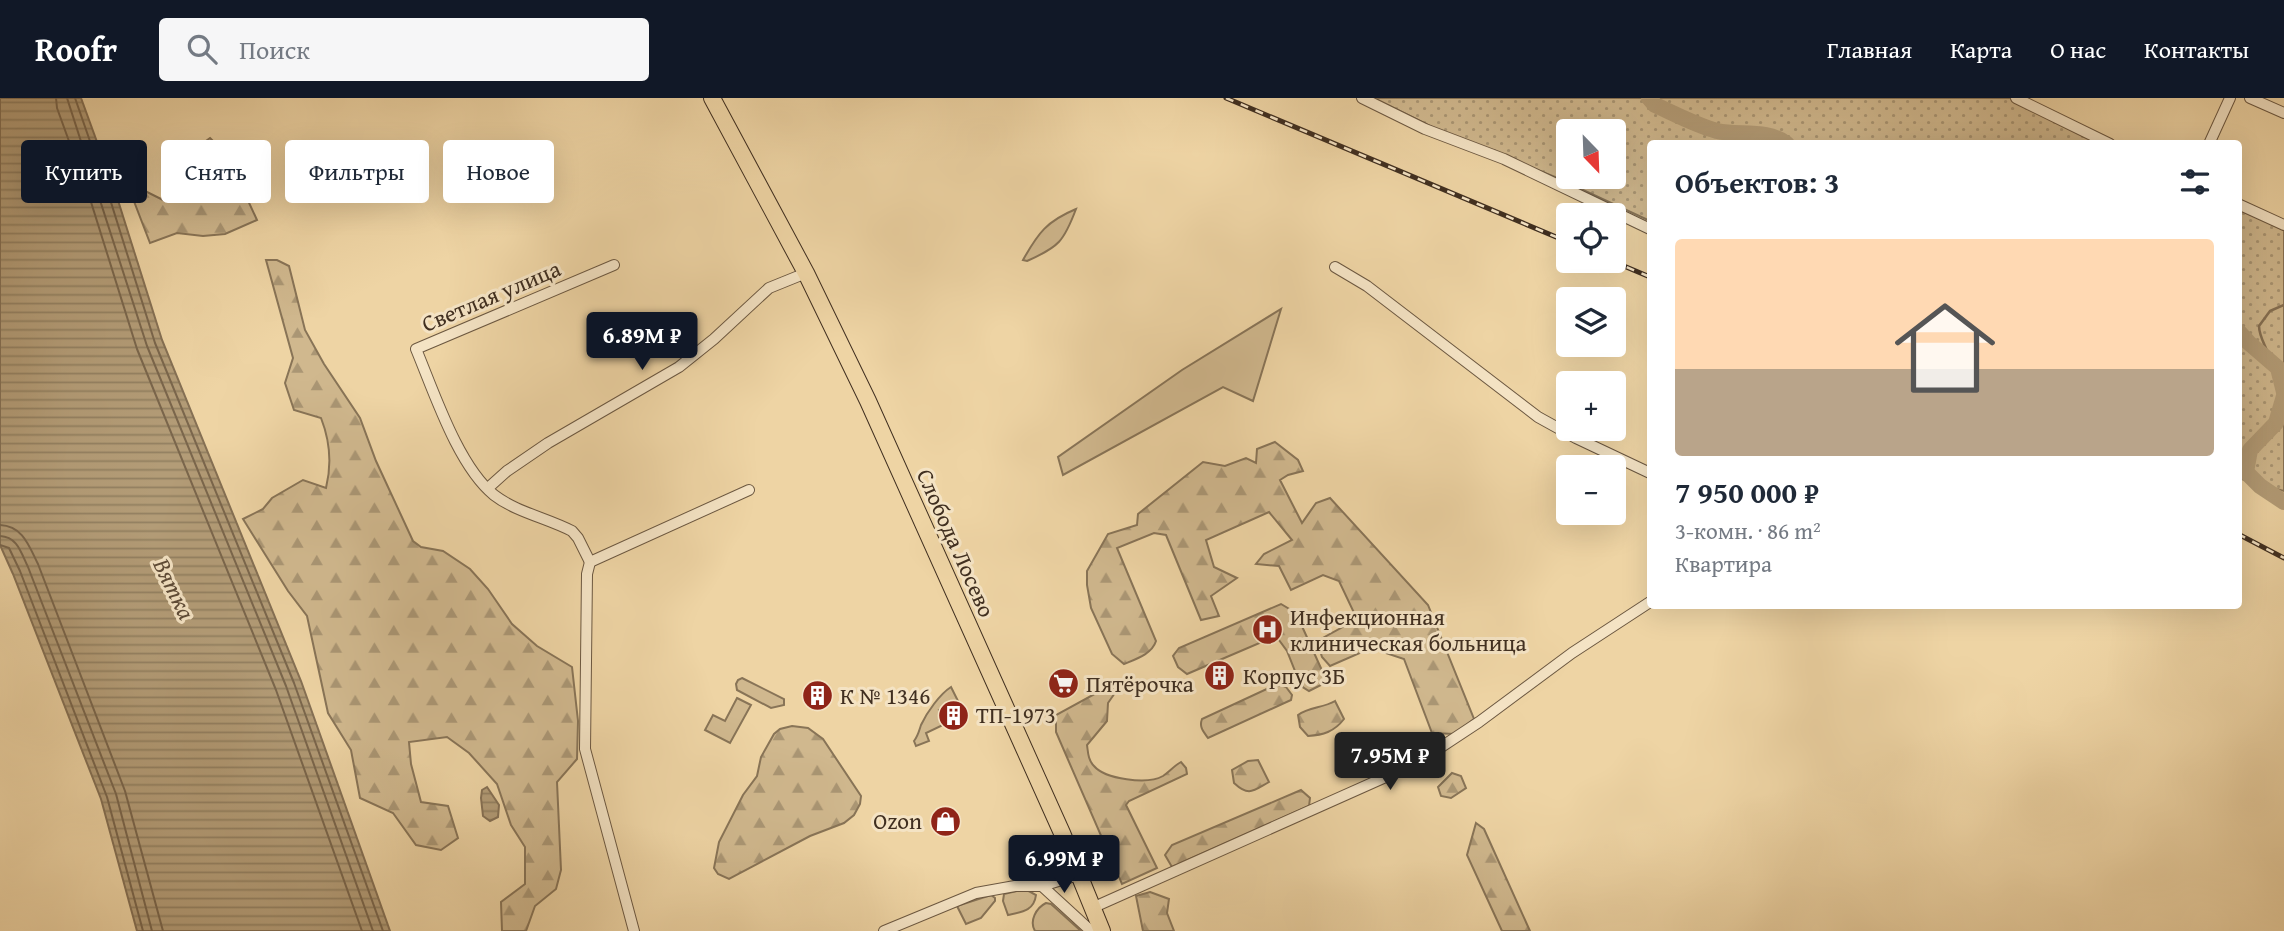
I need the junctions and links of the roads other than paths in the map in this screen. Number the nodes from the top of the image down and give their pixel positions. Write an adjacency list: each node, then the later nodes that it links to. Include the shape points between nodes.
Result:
1 (712, 98): 14 (main road, Слобода Лосево)
2 (1363, 98): 11 (street)
3 (2016, 98): 7 (street)
4 (2230, 98): 8 (street)
5 (2250, 98): 6 (street)
6 (2284, 113)
7 (2102, 140)
8 (2211, 140)
9 (2242, 206): 10 (street)
10 (2284, 225)
11 (1647, 228)
12 (614, 265): 16 (street, Светлая улица, via 416,349 449,429)
13 (1335, 267): 15 (street, via 1367,286 1538,417)
14 (806, 273): 16 (street, via 769,288 679,367 534,452); 20 (main road, Слобода Лосево, via 868,401)
15 (1647, 471)
16 (488, 488): 18 (street, Светлая улица, via 506,503 572,531)
17 (749, 489): 18 (street)
18 (590, 562): 23 (street, via 585,749)
19 (1647, 603): 22 (street, via 1418,763)
20 (1078, 876): 21 (street); 22 (main road, Слобода Лосево)
21 (1042, 886): 24 (street, via 976,893); 25 (street)
22 (1092, 908): 26 (main road, Слобода Лосево)
23 (634, 931)
24 (884, 931)
25 (1091, 931)
26 (1102, 931)

